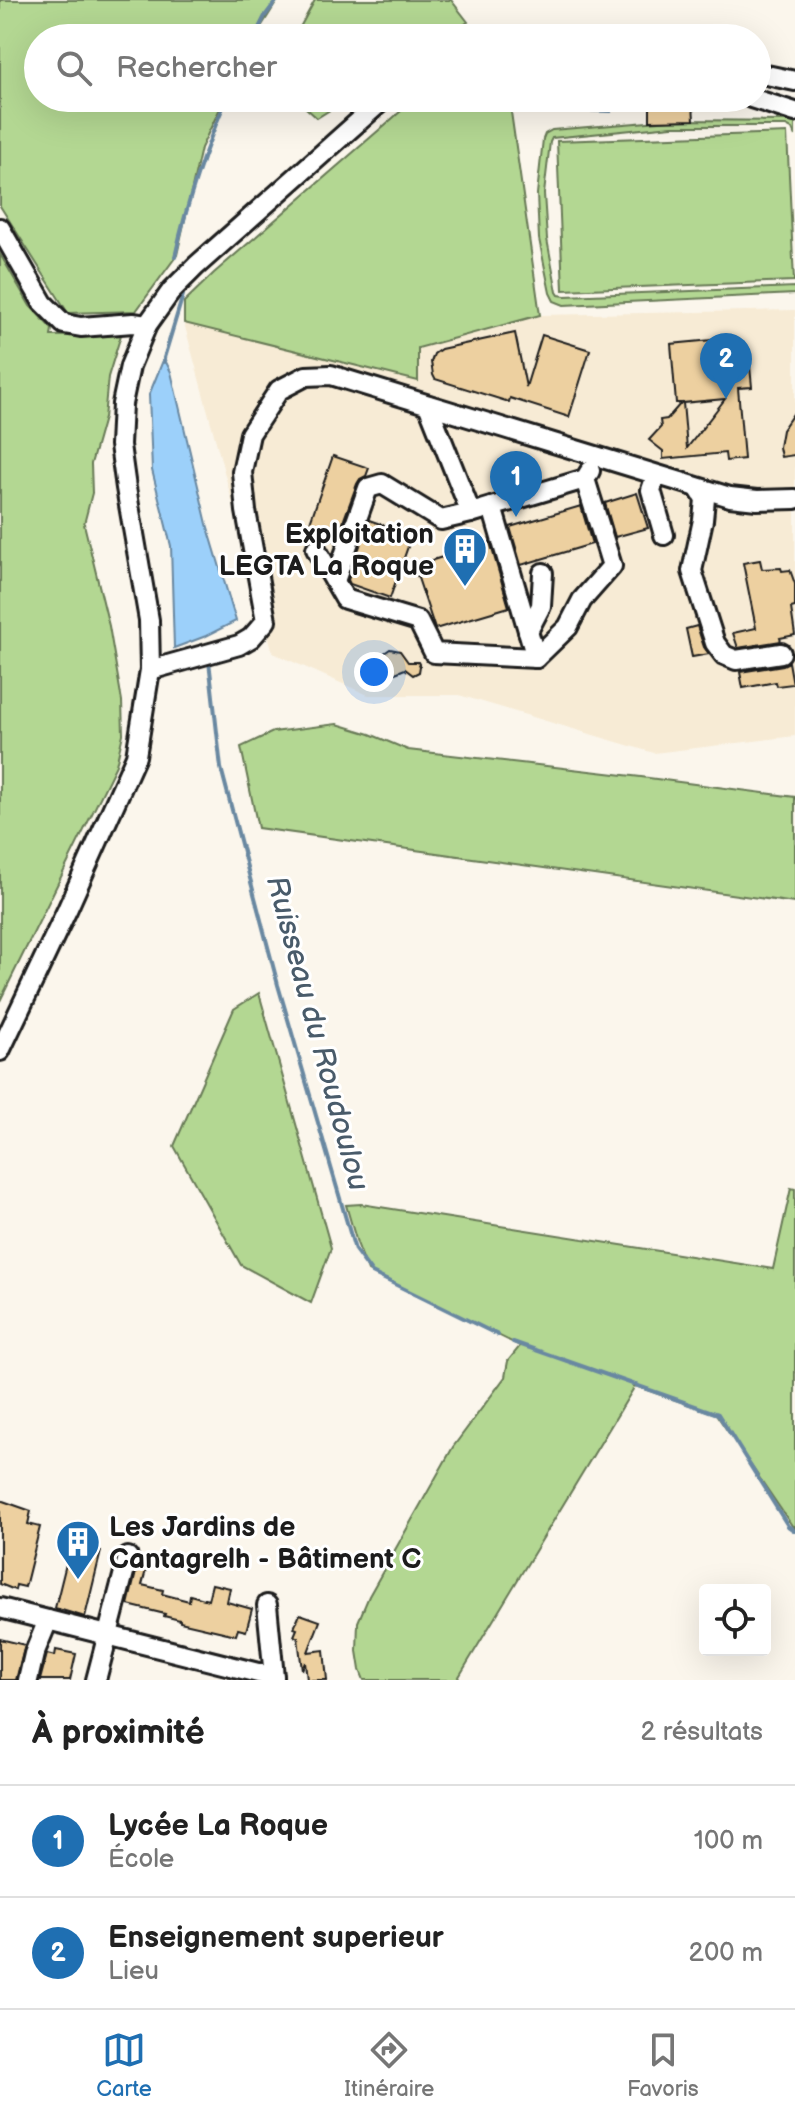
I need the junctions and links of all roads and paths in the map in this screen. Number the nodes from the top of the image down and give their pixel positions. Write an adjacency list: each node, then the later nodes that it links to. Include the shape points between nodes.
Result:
1 (771, 76): 2 (street)
2 (795, 81)
3 (771, 104): 5 (street)
4 (369, 112): 7 (street, via 196,266)
5 (795, 112)
6 (0, 228): 7 (street, via 43,303 64,324)
7 (147, 325): 23 (street, via 130,366 120,445 149,620)
8 (428, 405): 9 (street); 15 (street); 23 (street, via 331,375 306,376 279,390 250,434 242,472 266,621 239,645)
9 (599, 457): 10 (street); 11 (street)
10 (656, 476): 12 (street); 16 (street, via 651,490)
11 (585, 479): 14 (street); 22 (street, via 612,566 582,600 568,627)
12 (698, 488): 13 (street, via 730,497); 21 (street, via 705,499 692,571 715,643 736,660)
13 (795, 499)
14 (492, 507): 15 (street); 20 (street)
15 (471, 513): 19 (street, via 441,520 382,484 368,488)
16 (664, 535)
17 (316, 549): 19 (street)
18 (543, 573): 20 (street, via 541,606)
19 (335, 581): 22 (street, via 345,599 418,621 434,653)
20 (528, 631): 22 (street)
21 (781, 653)
22 (536, 658)
23 (150, 670): 24 (street, via 136,756)
24 (0, 1051)
25 (128, 1557): 29 (street)
26 (267, 1605): 30 (street)
27 (0, 1608): 28 (street)
28 (48, 1620): 29 (street); 31 (street)
29 (108, 1635): 30 (street); 32 (street)
30 (274, 1679)
31 (28, 1680)
32 (96, 1680)

